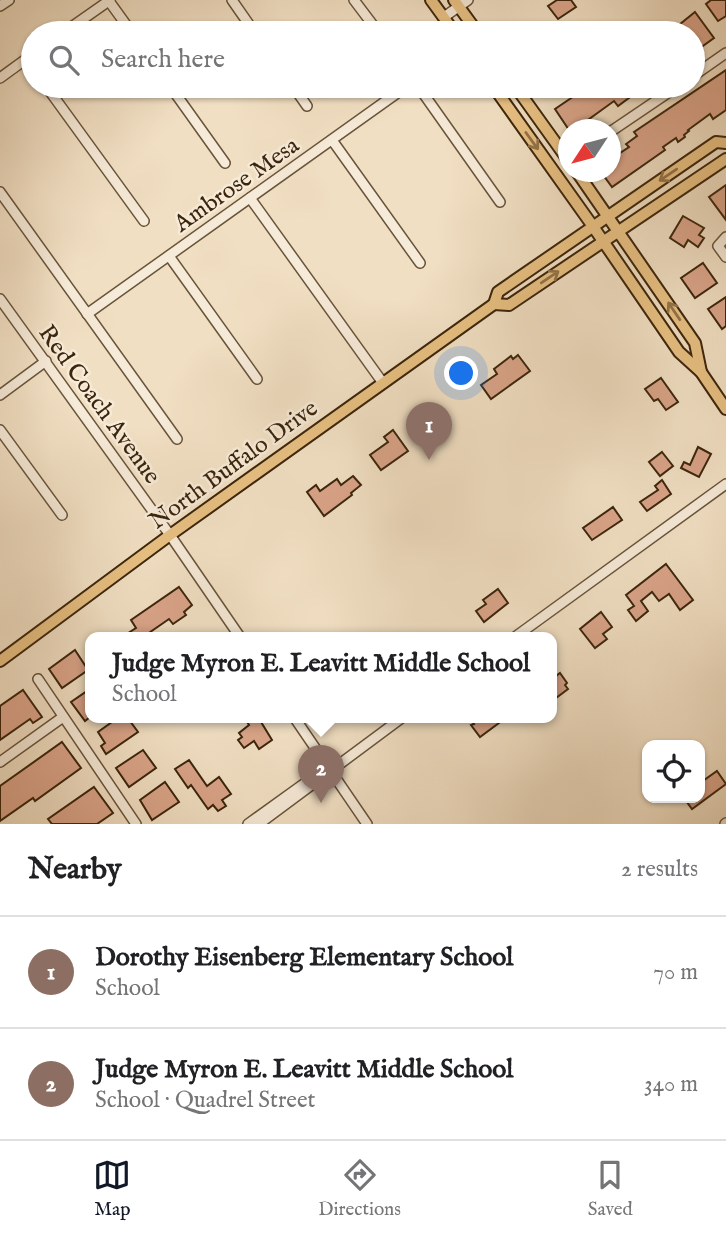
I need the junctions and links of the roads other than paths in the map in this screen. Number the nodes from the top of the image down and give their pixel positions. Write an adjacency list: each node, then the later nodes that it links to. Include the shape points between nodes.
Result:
1 (9, 0): 7 (street)
2 (109, 0): 9 (street); 10 (street)
3 (232, 0): 11 (street)
4 (354, 0): 12 (street)
5 (431, 0): 8 (main road)
6 (460, 2): 8 (street); 14 (main road)
7 (0, 6)
8 (444, 17): 13 (main road)
9 (80, 21)
10 (124, 21)
11 (247, 21)
12 (370, 21)
13 (447, 21)
14 (471, 21)
15 (726, 52): 17 (street)
16 (21, 63): 18 (street)
17 (705, 67)
18 (0, 78)
19 (55, 98): 39 (street)
20 (179, 98): 33 (street)
21 (301, 98): 27 (street)
22 (390, 98): 29 (street, Ambrose Mesa)
23 (426, 98): 37 (street)
24 (502, 98): 40 (main road, one-way to 40)
25 (524, 98): 31 (main road)
26 (661, 98): 28 (street)
27 (307, 106)
28 (621, 125)
29 (331, 140): 36 (street, Ambrose Mesa); 46 (street)
30 (726, 143): 38 (main road, North Buffalo Drive, one-way to 38, via 716,142)
31 (558, 145)
32 (726, 159): 41 (main road, North Buffalo Drive)
33 (225, 163)
34 (584, 182): 38 (main road)
35 (0, 192): 49 (street)
36 (250, 198): 44 (street, Ambrose Mesa); 53 (street)
37 (500, 202)
38 (608, 215): 40 (main road, North Buffalo Drive); 41 (main road)
39 (144, 221)
40 (592, 225): 43 (main road); 48 (main road, North Buffalo Drive, via 498,292)
41 (619, 230): 43 (main road, North Buffalo Drive); 51 (main road, one-way to 41, via 695,343)
42 (726, 237): 45 (street, via 718,246)
43 (603, 241): 48 (main road, North Buffalo Drive, one-way to 43, via 509,305); 51 (main road, via 679,352)
44 (169, 256): 49 (street, Ambrose Mesa); 52 (street)
45 (726, 257)
46 (420, 263)
47 (0, 299): 50 (street, Red Coach Avenue)
48 (494, 304): 53 (main road, North Buffalo Drive)
49 (87, 314): 58 (street)
50 (46, 361): 55 (street); 61 (street, Red Coach Avenue)
51 (701, 372): 54 (main road)
52 (257, 379)
53 (383, 383): 61 (main road, North Buffalo Drive)
54 (722, 394): 56 (main road)
55 (0, 395)
56 (726, 409)
57 (0, 430): 60 (street)
58 (177, 439)
59 (726, 484): 63 (street)
60 (62, 515)
61 (170, 535): 62 (street, Red Coach Avenue); 64 (main road, North Buffalo Drive)
62 (237, 632)
63 (522, 632)
64 (0, 661)
65 (38, 679): 66 (street)
66 (63, 717): 69 (street); 72 (street)
67 (298, 723): 70 (street)
68 (395, 723): 70 (street)
69 (0, 762)
70 (330, 770): 71 (street, via 312,778); 76 (street)
71 (271, 811): 74 (street); 75 (street)
72 (133, 820): 73 (street)
73 (121, 824)
74 (248, 824)
75 (259, 824)
76 (367, 824)

